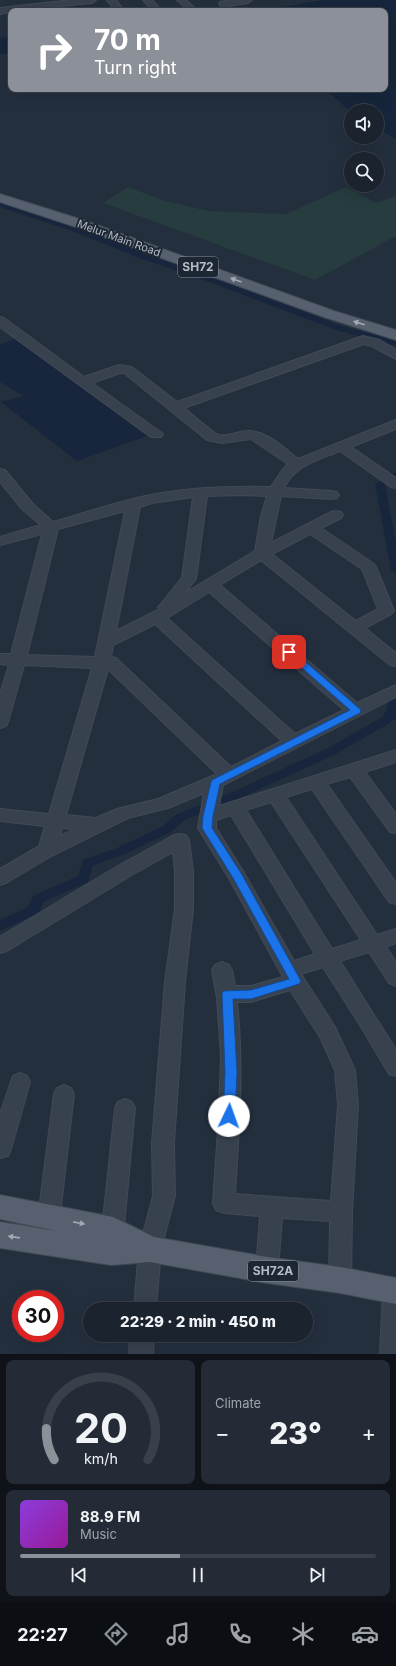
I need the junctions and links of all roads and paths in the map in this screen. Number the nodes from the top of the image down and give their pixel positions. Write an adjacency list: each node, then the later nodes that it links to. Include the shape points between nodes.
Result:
1 (92, 0): 6 (street)
2 (111, 0): 10 (street)
3 (147, 0): 11 (street)
4 (181, 0): 12 (street)
5 (248, 0): 7 (street)
6 (79, 1): 8 (street); 9 (street)
7 (221, 2)
8 (24, 8)
9 (86, 8)
10 (118, 8)
11 (155, 8)
12 (190, 8)
13 (0, 188): 16 (main road, Melur Main Road / SH72)
14 (0, 198): 17 (main road, Melur Main Road / SH72, one-way to 14, via 329,314 81,224)
15 (0, 321): 19 (street)
16 (396, 324)
17 (396, 335)
18 (396, 355): 20 (street, via 376,342 363,340)
19 (83, 382): 20 (street, via 119,369 128,370); 22 (street)
20 (175, 407): 24 (street, via 212,437 219,440 245,435 256,436)
21 (396, 424): 23 (street)
22 (156, 434)
23 (341, 446): 24 (street); 26 (street)
24 (297, 464): 28 (street, via 289,469)
25 (0, 473): 32 (street, via 26,506)
26 (390, 480)
27 (201, 492): 28 (street); 30 (street, via 177,494); 37 (street, via 189,579)
28 (274, 492): 29 (street); 35 (street)
29 (332, 495)
30 (133, 504): 32 (street); 39 (street)
31 (336, 515): 33 (street)
32 (51, 527): 34 (street); 41 (street)
33 (311, 528): 35 (street); 38 (street, via 369,567 386,611)
34 (0, 541)
35 (262, 553): 36 (street); 38 (street)
36 (210, 585): 37 (street); 45 (street)
37 (157, 617): 39 (street); 47 (street)
38 (354, 628): 43 (street)
39 (106, 643): 42 (street)
40 (0, 659): 41 (street)
41 (18, 660): 42 (street); 46 (street)
42 (102, 662): 50 (street, via 110,662); 56 (street)
43 (396, 662)
44 (396, 690): 45 (street)
45 (356, 710): 47 (street)
46 (0, 722)
47 (294, 743): 50 (street)
48 (394, 759): 49 (street)
49 (354, 770): 51 (street); 58 (street)
50 (222, 779): 54 (street); 57 (street, via 162,804 123,813)
51 (316, 782): 52 (street); 61 (street)
52 (275, 795): 53 (street); 63 (street)
53 (235, 807): 54 (street); 65 (street)
54 (210, 808): 67 (street, via 207,828)
55 (0, 815): 56 (street)
56 (57, 821): 57 (street); 59 (street)
57 (99, 825): 59 (street)
58 (396, 827)
59 (47, 850): 60 (street)
60 (0, 878)
61 (396, 897)
62 (396, 936): 63 (street)
63 (374, 943): 65 (street); 68 (street)
64 (0, 946): 81 (street, via 180,840 184,871 184,910 175,982 163,1142 164,1196)
65 (328, 959): 67 (street); 70 (street)
66 (222, 970): 69 (street)
67 (293, 976): 69 (street, via 251,994); 77 (street, via 328,1033 345,1070 348,1105)
68 (396, 978)
69 (227, 994): 75 (street, via 231,1073 224,1203)
70 (396, 1068)
71 (20, 1082): 74 (street)
72 (64, 1094): 78 (street)
73 (124, 1108): 80 (street)
74 (0, 1148)
75 (272, 1207): 77 (street); 82 (street)
76 (0, 1208): 78 (main road, SH72A)
77 (341, 1212): 83 (street)
78 (48, 1229): 79 (main road, SH72A, one-way to 79); 80 (main road, SH72A)
79 (0, 1235)
80 (112, 1241): 81 (main road, SH72A)
81 (150, 1250): 82 (main road, SH72A); 85 (street)
82 (267, 1270): 83 (main road, SH72A)
83 (340, 1280): 84 (main road, SH72A)
84 (395, 1291): 88 (street)
85 (146, 1302)
86 (142, 1342): 87 (street)
87 (141, 1354)
88 (392, 1354)

